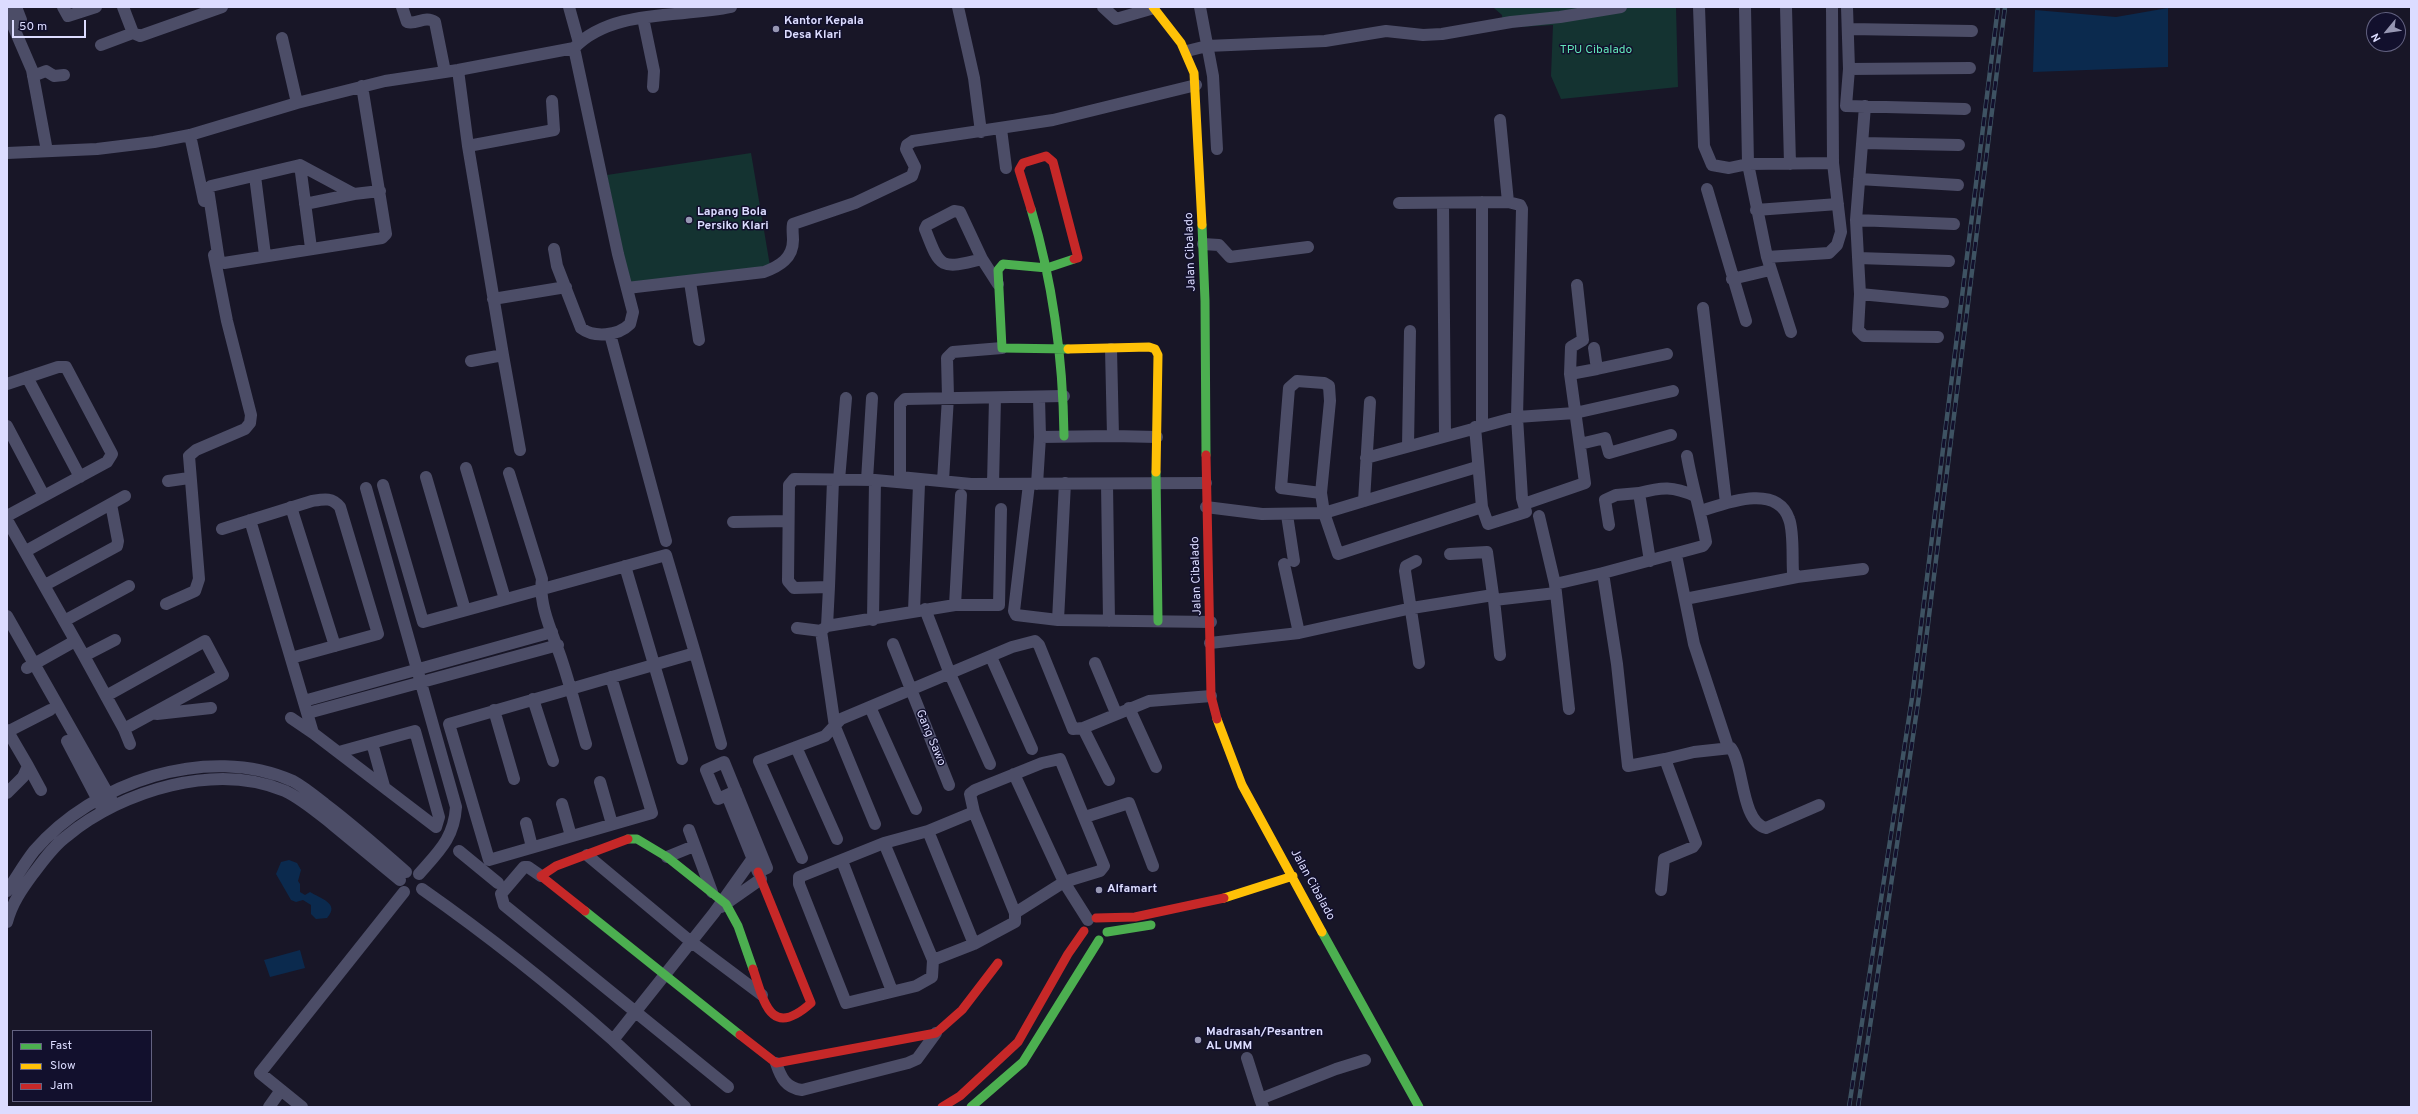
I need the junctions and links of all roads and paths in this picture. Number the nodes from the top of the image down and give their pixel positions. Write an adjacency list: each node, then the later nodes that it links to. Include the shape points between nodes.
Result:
1 (16, 7): 21 (street)
2 (62, 7): 3 (street, via 68,16)
3 (96, 7)
4 (123, 7): 24 (street)
5 (222, 7): 24 (street, via 140,36)
6 (402, 7): 32 (street, via 407,22 426,19 435,22)
7 (569, 7): 27 (street)
8 (731, 7): 20 (street)
9 (958, 7): 46 (street, via 974,78)
10 (1103, 7): 18 (street, via 1116,19)
11 (1200, 7): 28 (street)
12 (1621, 7): 28 (street, via 1442,34 1423,35 1386,31 1298,43)
13 (1699, 7): 55 (street, via 1704,146 1709,160 1717,168)
14 (1745, 7): 55 (street)
15 (1786, 7): 56 (street)
16 (1832, 7): 42 (street)
17 (1847, 7): 22 (street)
18 (1153, 8): 28 (street, Jalan Cibalado, via 1174,32)
19 (7, 12): 34 (street)
20 (643, 18): 27 (street, via 618,23); 37 (street, via 654,71)
21 (21, 20)
22 (1849, 29): 23 (street); 30 (street)
23 (1972, 31)
24 (133, 33): 26 (street)
25 (282, 38): 39 (street)
26 (101, 45)
27 (576, 45): 31 (street); 91 (street)
28 (1197, 49): 35 (street, Jalan Cibalado, via 1194,68); 51 (street, via 1213,76)
29 (1970, 68): 30 (street)
30 (1849, 69): 40 (street)
31 (458, 70): 32 (street); 50 (street)
32 (445, 72): 36 (street)
33 (64, 75): 34 (street, via 54,76 46,71)
34 (33, 76): 52 (street)
35 (1196, 85): 45 (street, via 1053,120); 74 (street, Jalan Cibalado)
36 (362, 86): 39 (street); 63 (street)
37 (653, 87)
38 (552, 101): 50 (street, via 554,130)
39 (297, 103): 47 (street)
40 (1846, 106): 41 (street); 42 (street)
41 (1865, 106): 43 (street); 48 (street)
42 (1834, 109): 54 (street)
43 (1965, 109)
44 (1500, 120): 66 (street)
45 (1001, 129): 46 (street); 58 (street)
46 (981, 132): 87 (street, via 931,137 910,142 906,149 915,167 912,176 859,201 793,224 792,249 787,259 777,267 764,272)
47 (190, 135): 52 (street, via 97,149); 83 (street)
48 (1863, 142): 49 (street); 60 (street)
49 (1958, 144)
50 (468, 146): 93 (street)
51 (1217, 149)
52 (47, 151): 53 (street)
53 (7, 153)
54 (1833, 163): 56 (street); 70 (street)
55 (1748, 164): 56 (street); 71 (street)
56 (1790, 164)
57 (300, 165): 59 (street); 64 (street); 68 (street)
58 (1006, 168)
59 (255, 176): 78 (street); 83 (street, via 210,186 208,189)
60 (1859, 178): 61 (street); 72 (street)
61 (1958, 185)
62 (1706, 189): 86 (street)
63 (380, 191): 64 (street); 76 (street, via 387,232 384,236)
64 (354, 194): 68 (street)
65 (1482, 202): 66 (street); 69 (street); 124 (street)
66 (1508, 202): 122 (street, via 1520,205 1522,209)
67 (1399, 203): 69 (street)
68 (304, 204): 76 (street)
69 (1443, 204): 128 (street)
70 (1838, 204): 71 (street); 79 (street, via 1840,232 1837,245 1832,251)
71 (1756, 210): 79 (street)
72 (1856, 220): 73 (street); 80 (street)
73 (1954, 224)
74 (1208, 243): 75 (street, via 1223,248 1230,257); 147 (street, Jalan Cibalado)
75 (1308, 247)
76 (311, 248): 78 (street)
77 (554, 249): 90 (street)
78 (265, 255): 83 (street)
79 (1767, 257): 85 (street)
80 (1858, 258): 82 (street); 92 (street)
81 (982, 259): 81 (street, via 952,265 942,264 937,259 925,229 928,225 957,211 964,218); 89 (street)
82 (1949, 261)
83 (217, 262): 141 (street, via 227,321 251,415 250,423 245,429 191,453 188,460)
84 (1047, 268): 84 (street, via 1075,260 1079,254 1053,162 1046,156 1023,163 1019,170); 89 (street, via 1004,264 998,270); 104 (street)
85 (1770, 270): 86 (street); 98 (street)
86 (1732, 279): 96 (street)
87 (690, 282): 91 (street); 101 (street)
88 (1576, 285): 110 (street, via 1583,340 1571,347)
89 (999, 286): 102 (street)
90 (566, 287): 93 (street); 99 (street, via 581,328 591,334)
91 (627, 288): 99 (street, via 633,312 632,321 627,327)
92 (1860, 294): 94 (street); 100 (street, via 1858,330 1864,336)
93 (493, 299): 107 (street)
94 (1943, 302)
95 (1703, 308): 161 (street)
96 (1746, 321)
97 (1410, 331): 132 (street)
98 (1791, 332)
99 (610, 334): 179 (street)
100 (1938, 337)
101 (699, 340)
102 (1002, 348): 104 (street); 115 (street, via 950,354 947,358)
103 (1594, 348): 109 (street)
104 (1061, 349): 105 (street); 114 (street)
105 (1111, 349): 127 (street); 130 (street, via 1155,349 1158,355)
106 (1667, 354): 109 (street)
107 (503, 355): 108 (street); 133 (street)
108 (471, 361)
109 (1597, 369): 110 (street)
110 (1570, 374): 121 (street)
111 (27, 377): 112 (street); 140 (street); 140 (street, via 62,366 71,374 112,454 110,460)
112 (7, 384)
113 (1672, 391): 121 (street)
114 (1064, 396): 116 (street); 126 (street)
115 (948, 397): 119 (street); 145 (street); 145 (street, via 905,399 900,404 900,477)
116 (1039, 397): 119 (street); 129 (street)
117 (846, 398): 142 (street)
118 (872, 398): 143 (street)
119 (995, 398): 148 (street)
120 (1370, 402): 135 (street)
121 (1575, 413): 122 (street); 131 (street)
122 (1518, 417): 124 (street); 163 (street)
123 (7, 426): 157 (street)
124 (1478, 426): 128 (street); 136 (street)
125 (1671, 435): 131 (street, via 1609,453 1605,438)
126 (1064, 436): 127 (street); 129 (street)
127 (1113, 436): 130 (street)
128 (1445, 436): 132 (street)
129 (1040, 437): 149 (street)
130 (1157, 437): 151 (street)
131 (1580, 444): 163 (street, via 1585,483)
132 (1408, 446): 135 (street)
133 (520, 450)
134 (1687, 456): 159 (street)
135 (1366, 458): 160 (street)
136 (1477, 467): 160 (street); 166 (street)
137 (466, 468): 195 (street)
138 (509, 473): 193 (street, via 542,579)
139 (426, 476): 200 (street)
140 (80, 477): 157 (street)
141 (190, 478): 144 (street); 197 (street, via 199,579 195,591)
142 (836, 480): 143 (street); 175 (street, via 790,481); 191 (street)
143 (871, 480): 201 (street, via 919,484); 203 (street)
144 (168, 481)
145 (943, 481): 148 (street)
146 (1065, 483): 149 (street); 150 (street); 204 (street)
147 (1206, 483): 151 (street); 165 (street, Jalan Cibalado)
148 (993, 484): 149 (street)
149 (1033, 484): 204 (street, via 1014,611 1020,617)
150 (1107, 484): 151 (street); 206 (street)
151 (1156, 484): 207 (street)
152 (383, 485): 200 (street, via 423,622)
153 (366, 488): 229 (street)
154 (1321, 492): 154 (street, via 1281,488 1289,388 1297,381 1324,383 1329,386 1330,401); 169 (street)
155 (1639, 492): 159 (street, via 1657,488 1678,488); 177 (street, via 1616,495 1605,500); 184 (street)
156 (961, 495): 198 (street)
157 (44, 496): 171 (street)
158 (125, 496): 162 (street)
159 (1695, 496): 168 (street)
160 (1364, 501): 169 (street)
161 (1726, 503): 168 (street); 188 (street, via 1752,498 1774,502 1784,510 1790,520 1793,572)
162 (111, 504): 180 (street); 189 (street, via 117,546)
163 (1524, 504): 166 (street, via 1526,512 1488,524)
164 (291, 507): 174 (street); 218 (street); 218 (street, via 326,498 336,501 340,507 378,634)
165 (1206, 507): 170 (street); 208 (street, Jalan Cibalado)
166 (1482, 507): 169 (street, via 1338,554)
167 (1001, 509): 198 (street, via 998,605)
168 (1701, 511): 182 (street, via 1706,544)
169 (1324, 513): 170 (street)
170 (1287, 515): 213 (street, via 1289,563)
171 (7, 516)
172 (1539, 516): 192 (street)
173 (7, 520): 180 (street)
174 (250, 520): 178 (street); 224 (street)
175 (788, 521): 176 (street); 191 (street, via 790,585 794,588)
176 (733, 522)
177 (1609, 525)
178 (222, 529)
179 (666, 541)
180 (26, 551): 189 (street)
181 (1450, 554): 194 (street, via 1487,552)
182 (1676, 555): 184 (street); 196 (street)
183 (1416, 561): 199 (street, via 1406,566 1405,571)
184 (1650, 561): 187 (street)
185 (625, 566): 193 (street); 220 (street, via 666,555); 227 (street)
186 (1863, 569): 188 (street)
187 (1603, 573): 192 (street); 263 (street, via 1617,664 1628,766)
188 (1797, 577): 196 (street)
189 (45, 585): 205 (street)
190 (130, 586): 205 (street)
191 (829, 587): 210 (street)
192 (1555, 588): 194 (street); 242 (street)
193 (541, 589): 195 (street); 212 (street)
194 (1493, 598): 199 (street); 221 (street)
195 (505, 599): 200 (street)
196 (1685, 599): 259 (street, via 1694,644)
197 (166, 604)
198 (955, 605): 201 (street)
199 (1412, 608): 213 (street); 226 (street)
200 (465, 610)
201 (920, 610): 203 (street); 230 (street)
202 (7, 616): 228 (street)
203 (873, 620): 210 (street)
204 (1058, 620): 206 (street)
205 (64, 621): 215 (street)
206 (1109, 621): 207 (street)
207 (1158, 621): 208 (street)
208 (1211, 622): 216 (street, Jalan Cibalado)
209 (797, 628): 210 (street)
210 (824, 629): 249 (street)
211 (7, 631): 228 (street)
212 (552, 632): 219 (street); 229 (street)
213 (1299, 633): 216 (street)
214 (115, 640): 222 (street)
215 (76, 641): 222 (street); 228 (street)
216 (1218, 642): 236 (street, Jalan Cibalado)
217 (893, 644): 234 (street, Gang Sawo)
218 (335, 646): 224 (street)
219 (558, 646): 232 (street); 233 (street)
220 (695, 653): 227 (street); 257 (street)
221 (1500, 655)
222 (84, 656): 235 (street)
223 (991, 657): 230 (street); 250 (street, via 1028,641 1035,641 1039,645 1073,729); 260 (street)
224 (291, 658): 238 (street)
225 (1095, 662): 246 (street)
226 (1419, 663)
227 (655, 665): 231 (street); 262 (street)
228 (30, 667): 243 (street); 267 (street)
229 (417, 670): 232 (street); 238 (street)
230 (950, 674): 234 (street); 265 (street)
231 (611, 677): 233 (street); 286 (street, via 652,813)
232 (421, 683): 245 (street); 305 (street, via 456,807 455,824 449,839)
233 (571, 689): 237 (street); 256 (street)
234 (910, 691): 239 (street); 273 (street, Gang Sawo)
235 (106, 696): 247 (street, via 205,641 223,675); 251 (street)
236 (1211, 696): 241 (street, via 1149,700); 309 (street, Jalan Cibalado, via 1220,733 1235,771)
237 (533, 699): 244 (street); 264 (street)
238 (304, 701): 245 (street)
239 (870, 707): 249 (street, via 841,719); 282 (street)
240 (211, 708): 247 (street)
241 (1129, 708): 246 (street); 268 (street)
242 (1568, 708)
243 (50, 710): 252 (street); 267 (street)
244 (494, 710): 270 (street); 297 (street, via 449,724)
245 (308, 713): 253 (street)
246 (1116, 713): 250 (street)
247 (150, 715): 251 (street)
248 (291, 718): 253 (street)
249 (835, 727): 258 (street, via 825,736); 287 (street)
250 (1083, 728): 271 (street)
251 (124, 729): 255 (street)
252 (7, 731): 266 (street)
253 (313, 733): 261 (street)
254 (372, 743): 261 (street); 274 (street); 274 (street, via 415,731 439,817 436,827)
255 (130, 744)
256 (586, 744)
257 (721, 744)
258 (796, 747): 292 (street); 301 (street, via 758,761)
259 (1728, 748): 263 (street); 280 (street, via 1732,749 1752,814 1760,827 1766,828)
260 (1032, 749)
261 (339, 752): 274 (street)
262 (682, 759)
263 (1665, 759): 313 (street, via 1696,843 1693,847 1664,859)
264 (552, 761)
265 (990, 764)
266 (28, 766): 275 (street); 276 (street, via 23,777)
267 (85, 767): 278 (street)
268 (1156, 767)
269 (1014, 774): 283 (street, via 971,792 969,797); 284 (street, via 1060,759); 310 (street)
270 (514, 779)
271 (1109, 780)
272 (600, 782): 286 (street)
273 (949, 785)
274 (384, 786)
275 (41, 790)
276 (7, 793)
277 (732, 793): 299 (street)
278 (103, 797): 281 (street); 290 (street, via 153,775 169,772 209,767 253,769 294,782); 315 (street, via 54,832 35,851)
279 (562, 804): 291 (street)
280 (1819, 805)
281 (110, 809): 290 (street, via 172,785 233,778 287,792); 315 (street, via 68,835)
282 (916, 809)
283 (974, 812): 289 (street); 318 (street)
284 (1085, 817): 304 (street, via 1129,803); 310 (street, via 1104,866 1100,871)
285 (526, 823): 295 (street)
286 (612, 824): 291 (street)
287 (875, 824)
288 (689, 830): 294 (street)
289 (928, 831): 293 (street); 325 (street)
290 (353, 834): 307 (street)
291 (571, 836): 295 (street)
292 (837, 839)
293 (884, 843): 302 (street); 326 (street)
294 (694, 846): 300 (street); 316 (street)
295 (532, 847): 297 (street, via 489,860)
296 (459, 851): 303 (street)
297 (487, 852): 303 (street)
298 (587, 855): 300 (street, via 628,839 637,839); 308 (street, via 556,866); 324 (street)
299 (757, 856): 306 (street); 316 (street)
300 (667, 857): 316 (street)
301 (802, 858)
302 (842, 860): 329 (street); 329 (street, via 804,874 798,880 835,978 846,1003)
303 (478, 866): 311 (street)
304 (1153, 866)
305 (419, 874): 307 (street, via 413,871); 312 (street, via 424,883)
306 (760, 875): 316 (street); 330 (street, via 811,1003 806,1009 781,1018 773,1016 767,1010)
307 (403, 876): 314 (street, via 400,886)
308 (541, 876): 328 (street); 331 (street, via 524,867 501,894 502,902)
309 (1295, 879): 317 (street); 320 (street, via 1216,900 1135,917); 345 (street, Jalan Cibalado)
310 (1064, 882): 318 (street); 320 (street)
311 (498, 883)
312 (422, 889): 314 (street, via 414,895); 333 (street, via 560,993)
313 (1661, 890)
314 (404, 892): 338 (street, via 260,1073)
315 (10, 894): 319 (street, via 11,907)
316 (720, 899): 324 (street, via 714,913); 330 (street, via 738,926)
317 (1226, 908)
318 (1015, 913): 325 (street, via 1015,922)
319 (7, 922)
320 (1089, 923): 322 (street, via 1103,921); 323 (street, via 1091,940); 343 (street, via 1068,954 1018,1042 960,1096)
321 (1159, 923): 322 (street)
322 (1107, 932): 323 (street)
323 (1099, 940): 344 (street, via 1023,1062)
324 (690, 942): 328 (street); 330 (street)
325 (974, 944): 326 (street)
326 (933, 960): 329 (street, via 932,977 929,980 916,986)
327 (998, 963): 332 (street, via 975,997)
328 (664, 975): 331 (street); 336 (street)
329 (892, 991)
330 (763, 996)
331 (633, 1012): 333 (street); 337 (street)
332 (936, 1033): 336 (street); 336 (street, via 917,1059 908,1063 802,1090 793,1089 788,1085 781,1078)
333 (613, 1040): 342 (street)
334 (1248, 1058): 339 (street)
335 (1365, 1060): 339 (street, via 1336,1068)
336 (776, 1064)
337 (728, 1087)
338 (281, 1090): 340 (street); 341 (street)
339 (1261, 1103)
340 (268, 1107)
341 (302, 1107)
342 (685, 1107)
343 (942, 1107)
344 (971, 1107)
345 (1419, 1107)

